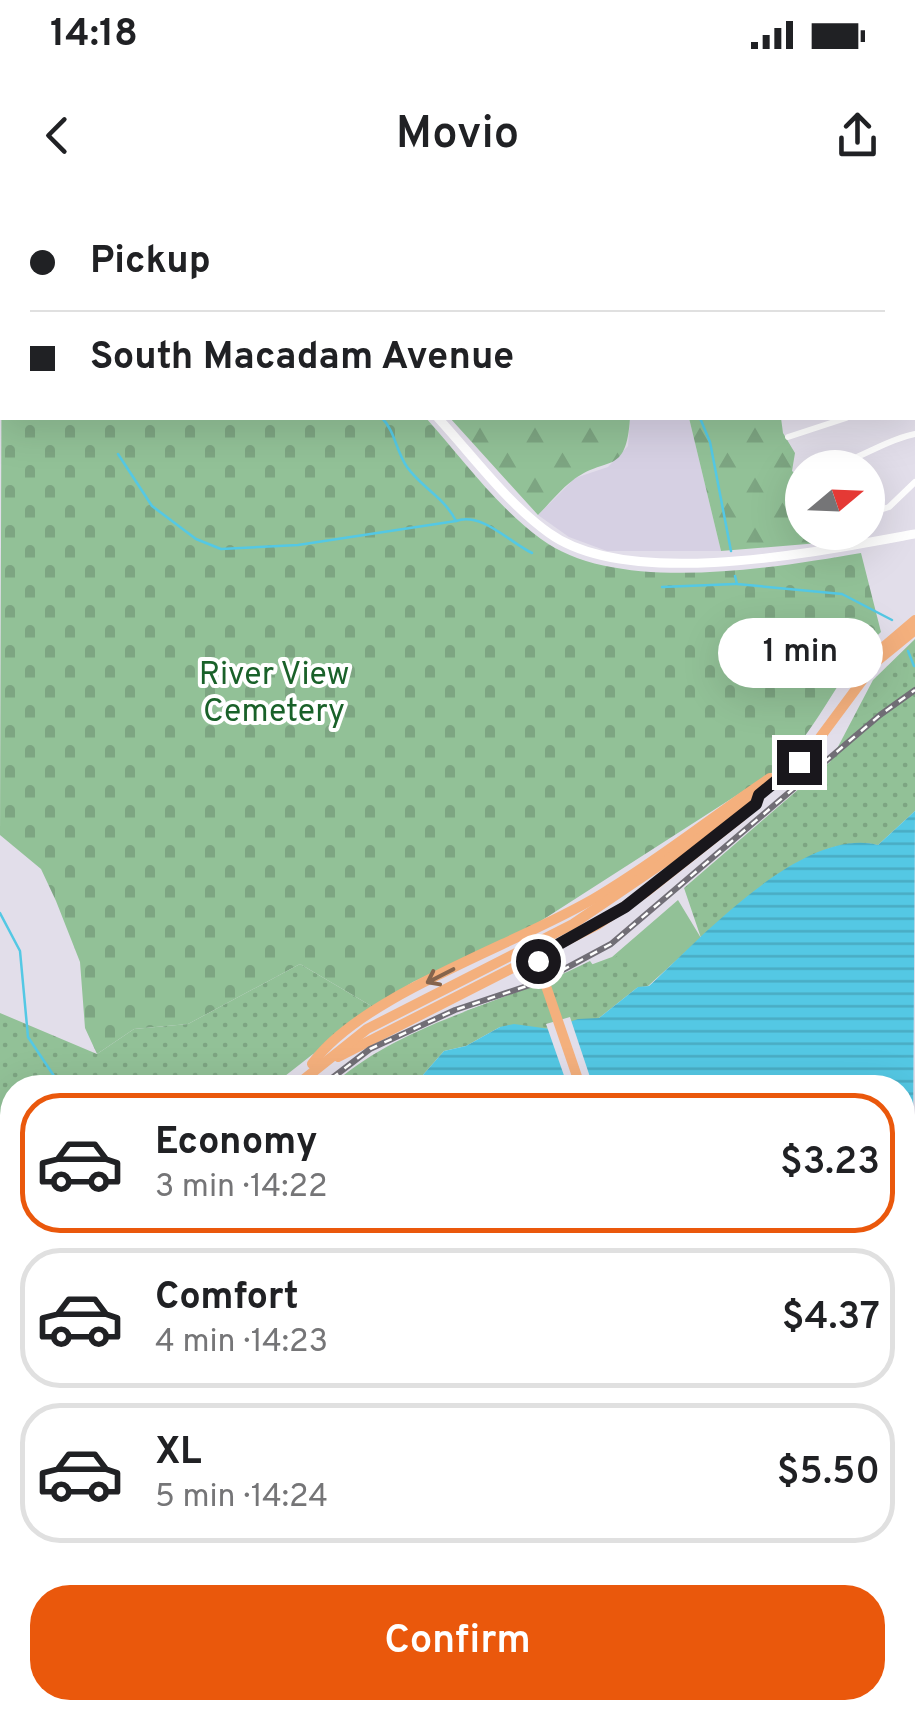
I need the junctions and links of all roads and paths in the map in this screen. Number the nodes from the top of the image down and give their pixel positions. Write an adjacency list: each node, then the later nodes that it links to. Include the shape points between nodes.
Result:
1 (440, 420): 10 (main road, via 534,521 589,554 666,562)
2 (840, 420): 4 (street)
3 (915, 434): 5 (street)
4 (788, 436)
5 (871, 450)
6 (915, 482): 7 (street)
7 (885, 508)
8 (915, 534): 9 (main road)
9 (885, 539)
10 (802, 550)
11 (915, 620): 13 (main road, via 874,654)
12 (915, 630): 13 (main road)
13 (876, 662): 14 (main road, via 817,744)
14 (786, 772): 15 (main road); 16 (main road)
15 (759, 795): 17 (main road, via 693,856); 22 (main road, via 573,924 367,1030)
16 (529, 936): 18 (main road); 21 (main road, one-way to 21, via 370,1016 318,1054)
17 (554, 950): 18 (main road); 20 (main road)
18 (536, 957): 19 (main road); 20 (main road)
19 (512, 970): 20 (main road); 23 (main road)
20 (544, 981): 24 (main road)
21 (303, 1075)
22 (305, 1075)
23 (306, 1075)
24 (577, 1075)

